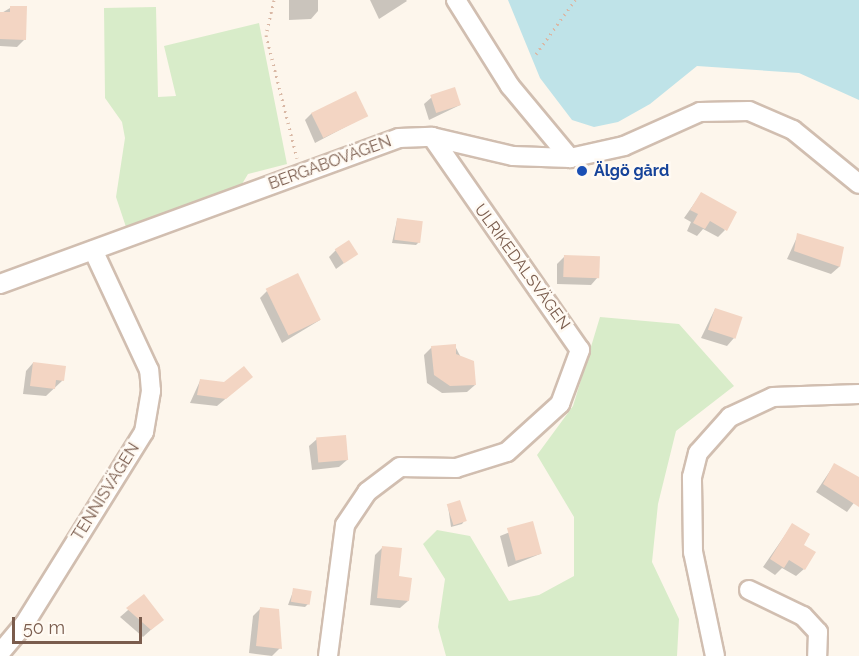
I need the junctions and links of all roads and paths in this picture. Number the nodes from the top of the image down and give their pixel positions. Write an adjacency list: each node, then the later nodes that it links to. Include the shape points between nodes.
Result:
1 (274, 0): 7 (path, via 266,35)
2 (456, 0): 6 (street, via 510,86)
3 (575, 0): 4 (path)
4 (536, 54)
5 (432, 137): 6 (street, BERGABOVÄGEN, via 513,156); 7 (street, BERGABOVÄGEN, via 399,138); 14 (street, ULRIKEDALSVÄGEN, via 580,350 560,404 507,452 456,468 400,467 367,492 345,525)
6 (570, 158): 8 (street, BERGABOVÄGEN, via 624,146 700,112 749,111 793,130)
7 (301, 173): 9 (street, BERGABOVÄGEN)
8 (859, 184)
9 (93, 250): 10 (street, BERGABOVÄGEN); 13 (street, TENNISVÄGEN, via 148,370 151,391 144,432 25,623)
10 (0, 284)
11 (859, 394): 15 (street, via 774,397 730,417 698,453 692,477 693,552)
12 (749, 590): 16 (street, via 803,616 818,632)
13 (0, 653)
14 (328, 656)
15 (715, 656)
16 (817, 656)

